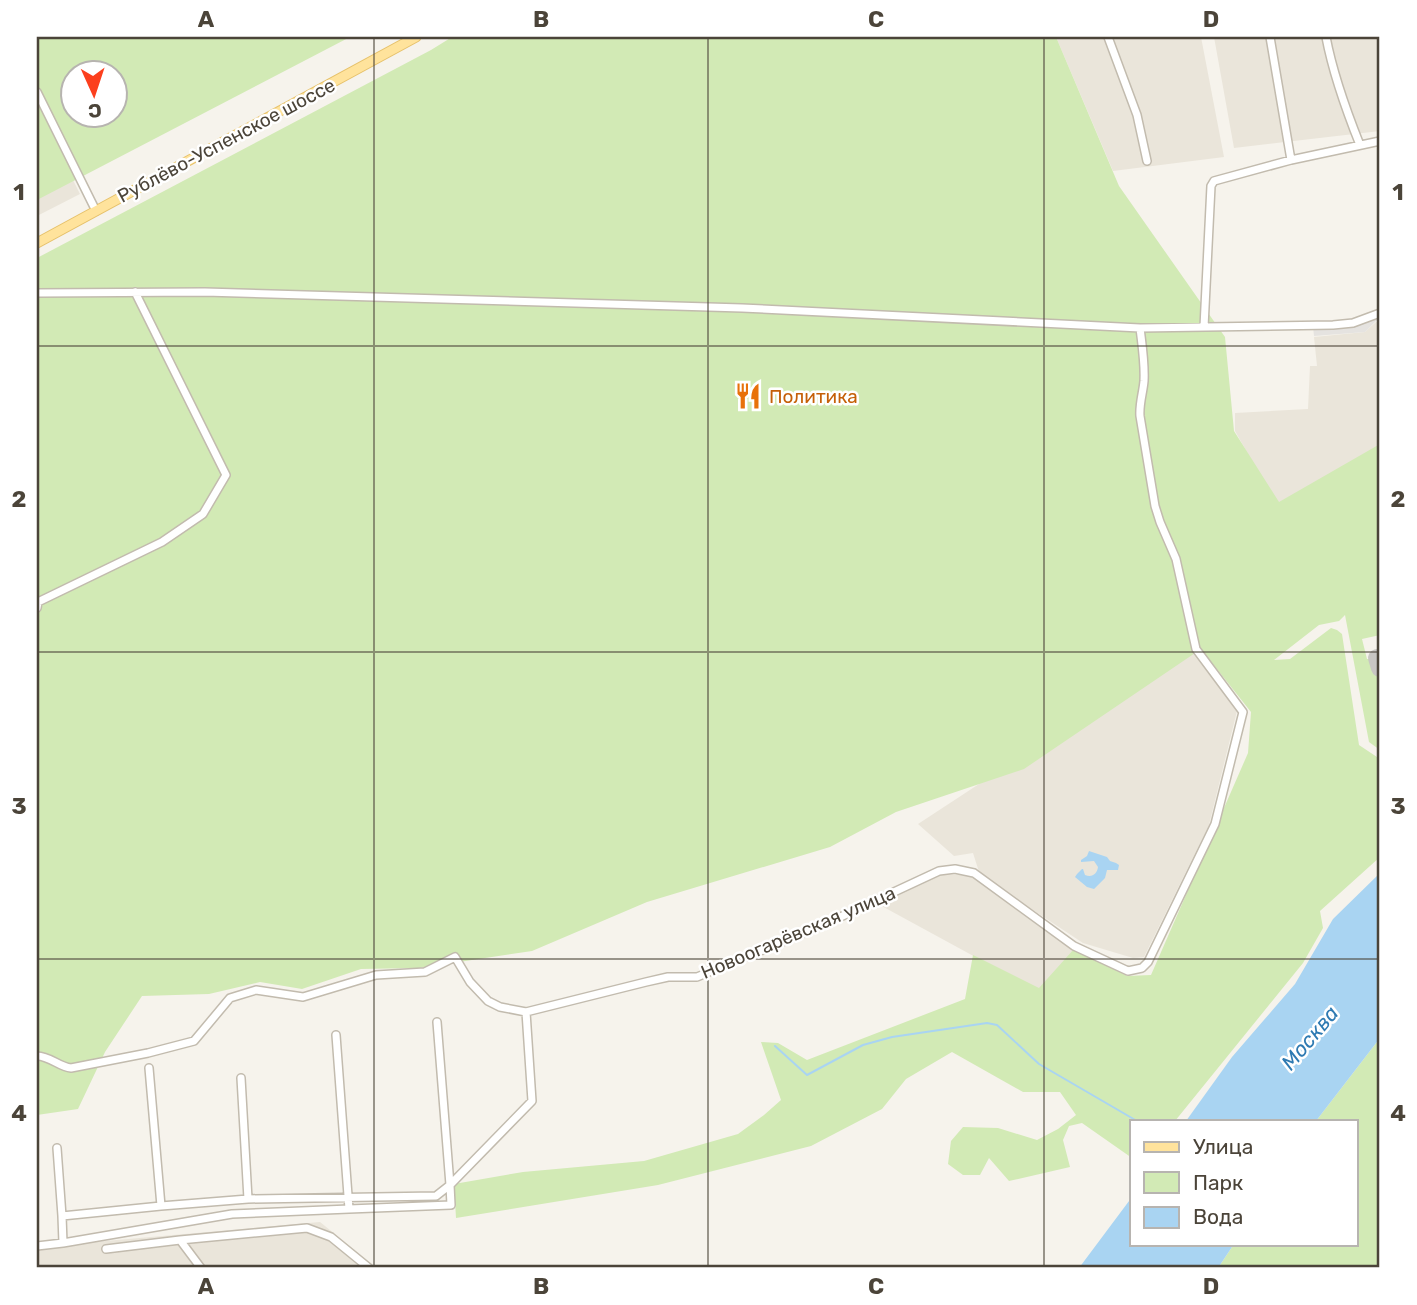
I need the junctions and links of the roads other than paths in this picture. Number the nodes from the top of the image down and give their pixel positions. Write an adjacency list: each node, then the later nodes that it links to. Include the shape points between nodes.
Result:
1 (1108, 37): 9 (street, via 1137,115)
2 (1269, 37): 8 (street)
3 (1326, 37): 7 (street)
4 (407, 39): 10 (main road, Рублёво-Успенское шоссе)
5 (37, 92): 10 (street)
6 (1380, 141): 7 (street)
7 (1360, 145): 8 (street)
8 (1291, 160): 15 (street, via 1213,181)
9 (1147, 161)
10 (96, 211): 11 (main road, Рублёво-Успенское шоссе)
11 (37, 243)
12 (135, 292): 13 (street); 16 (street, via 742,308); 17 (street, via 226,475 203,514 162,542 38,602)
13 (37, 293)
14 (1380, 313): 15 (street, via 1333,325)
15 (1204, 327): 16 (street)
16 (1140, 328): 18 (street, Новоогарёвская улица, via 1144,369 1140,416 1155,506 1176,559 1196,649 1243,712 1215,824 1149,962 1128,971 1074,946 974,873 955,869 939,871 697,977 668,977)
17 (37, 608)
18 (526, 1012): 21 (street, Новоогарёвская улица, via 488,1001 455,957 425,972 376,975 303,997 256,990 230,998 194,1041 148,1054 71,1068); 25 (street, via 532,1101)
19 (437, 1022): 25 (street)
20 (335, 1035): 26 (street)
21 (37, 1056)
22 (149, 1068): 28 (street)
23 (241, 1078): 27 (street)
24 (57, 1148): 30 (street)
25 (450, 1185): 26 (street, via 436,1196); 29 (street, via 451,1205)
26 (347, 1198): 27 (street); 29 (street)
27 (248, 1199): 28 (street)
28 (161, 1206): 30 (street)
29 (349, 1209): 32 (street, via 232,1214)
30 (62, 1216): 32 (street)
31 (180, 1240): 34 (street); 35 (street); 36 (street, via 307,1228 331,1237)
32 (63, 1243): 33 (street)
33 (37, 1246)
34 (106, 1249)
35 (201, 1268)
36 (369, 1268)

